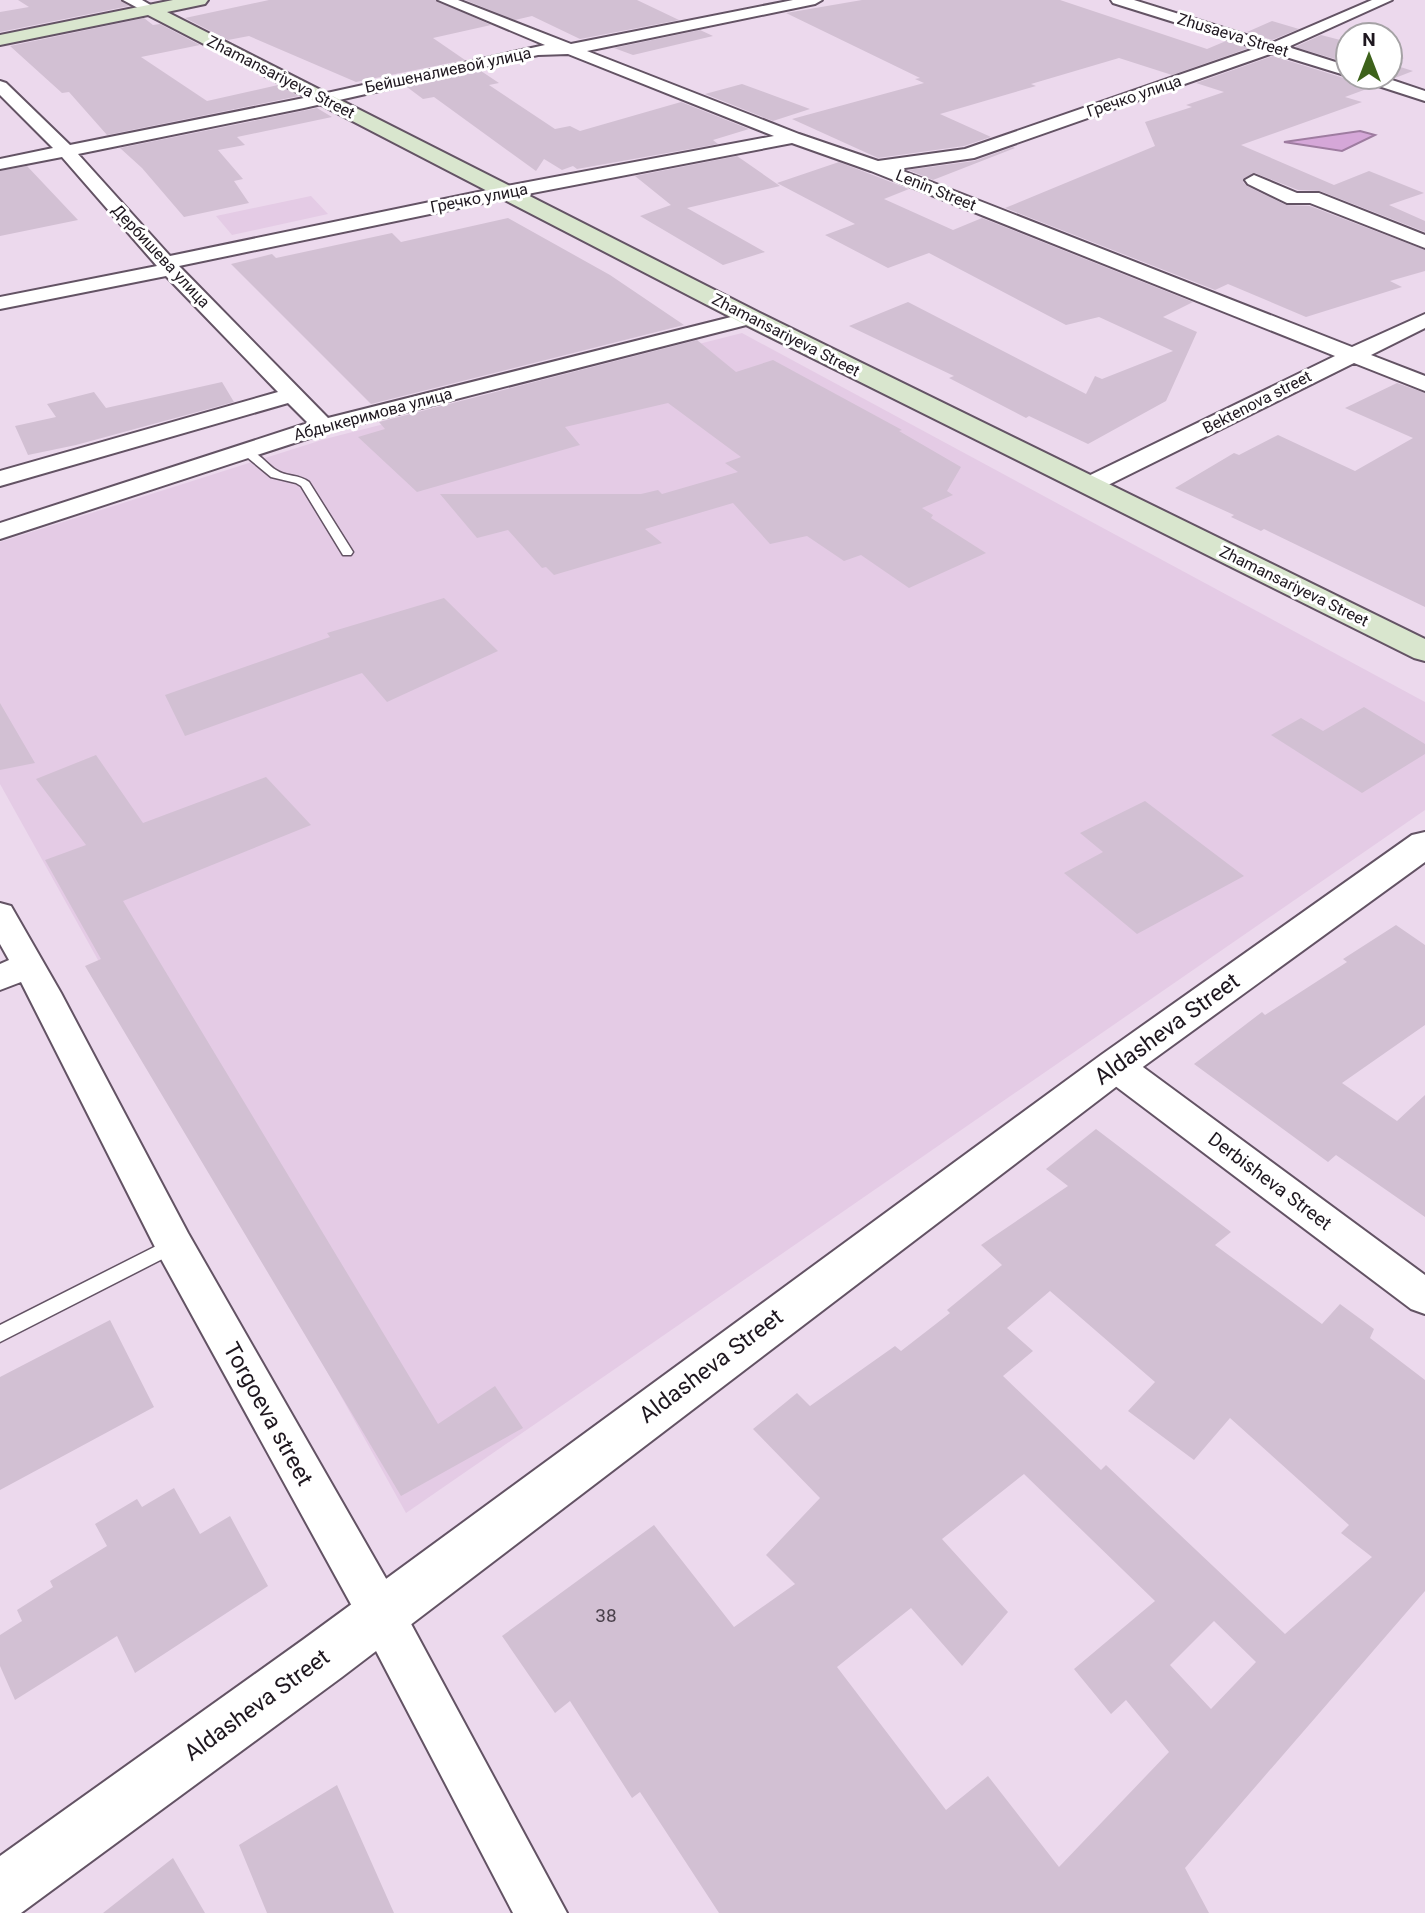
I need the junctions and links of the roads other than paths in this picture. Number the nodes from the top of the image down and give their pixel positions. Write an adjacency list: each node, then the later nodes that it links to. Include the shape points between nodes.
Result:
1 (199, 0): 6 (main road)
2 (445, 0): 9 (street, Lenin Street)
3 (815, 0): 9 (street, Бейшеналиевой улица)
4 (1118, 0): 8 (street, Zhusaeva Street)
5 (1385, 0): 8 (street, Гречко улица)
6 (140, 5): 7 (main road); 14 (main road, Zhamansariyeva Street)
7 (0, 40)
8 (1275, 47): 10 (street, Zhusaeva Street); 18 (street, Гречко улица, via 968,154)
9 (566, 50): 14 (street, Бейшеналиевой улица, via 538,50); 15 (street, Lenin Street)
10 (1334, 66)
11 (0, 86): 16 (street, Дербишева улица)
12 (1404, 89): 13 (street)
13 (1425, 96)
14 (320, 98): 16 (street, Бейшеналиевой улица); 20 (main road, Zhamansariyeva Street)
15 (793, 138): 18 (street, Lenin Street); 20 (street, Гречко улица)
16 (66, 151): 17 (street, Бейшеналиевой улица); 22 (street, Дербишева улица)
17 (0, 163)
18 (877, 167): 26 (street, Lenin Street)
19 (1254, 180): 21 (street, via 1294,199 1312,197)
20 (507, 192): 22 (street, Гречко улица); 24 (main road, Zhamansariyeva Street)
21 (1425, 242)
22 (168, 266): 23 (street, Гречко улица); 28 (street, Дербишева улица)
23 (0, 303)
24 (751, 318): 29 (street, Абдыкеримова улица); 32 (main road, Zhamansariyeva Street)
25 (1425, 320): 26 (street, Bektenova street)
26 (1351, 355): 27 (street, Lenin Street); 32 (street, Bektenova street)
27 (1425, 384)
28 (293, 395): 29 (street, Дербишева улица); 31 (street)
29 (323, 426): 30 (street, Абдыкеримова улица)
30 (246, 451): 33 (street, Абдыкеримова улица); 34 (lane, via 275,475 305,484)
31 (0, 479)
32 (1089, 485): 35 (main road, Zhamansariyeva Street)
33 (0, 531)
34 (347, 552)
35 (1425, 652)
36 (1425, 844): 39 (street, Aldasheva Street)
37 (0, 914): 38 (street, Torgoeva street)
38 (14, 971): 40 (street, Torgoeva street)
39 (1115, 1066): 41 (street, Derbisheva Street); 43 (street, Aldasheva Street)
40 (174, 1245): 42 (lane); 43 (street, Torgoeva street)
41 (1425, 1297)
42 (0, 1334)
43 (380, 1612): 44 (street, Aldasheva Street); 45 (street, Torgoeva street)
44 (0, 1892)
45 (541, 1913)

